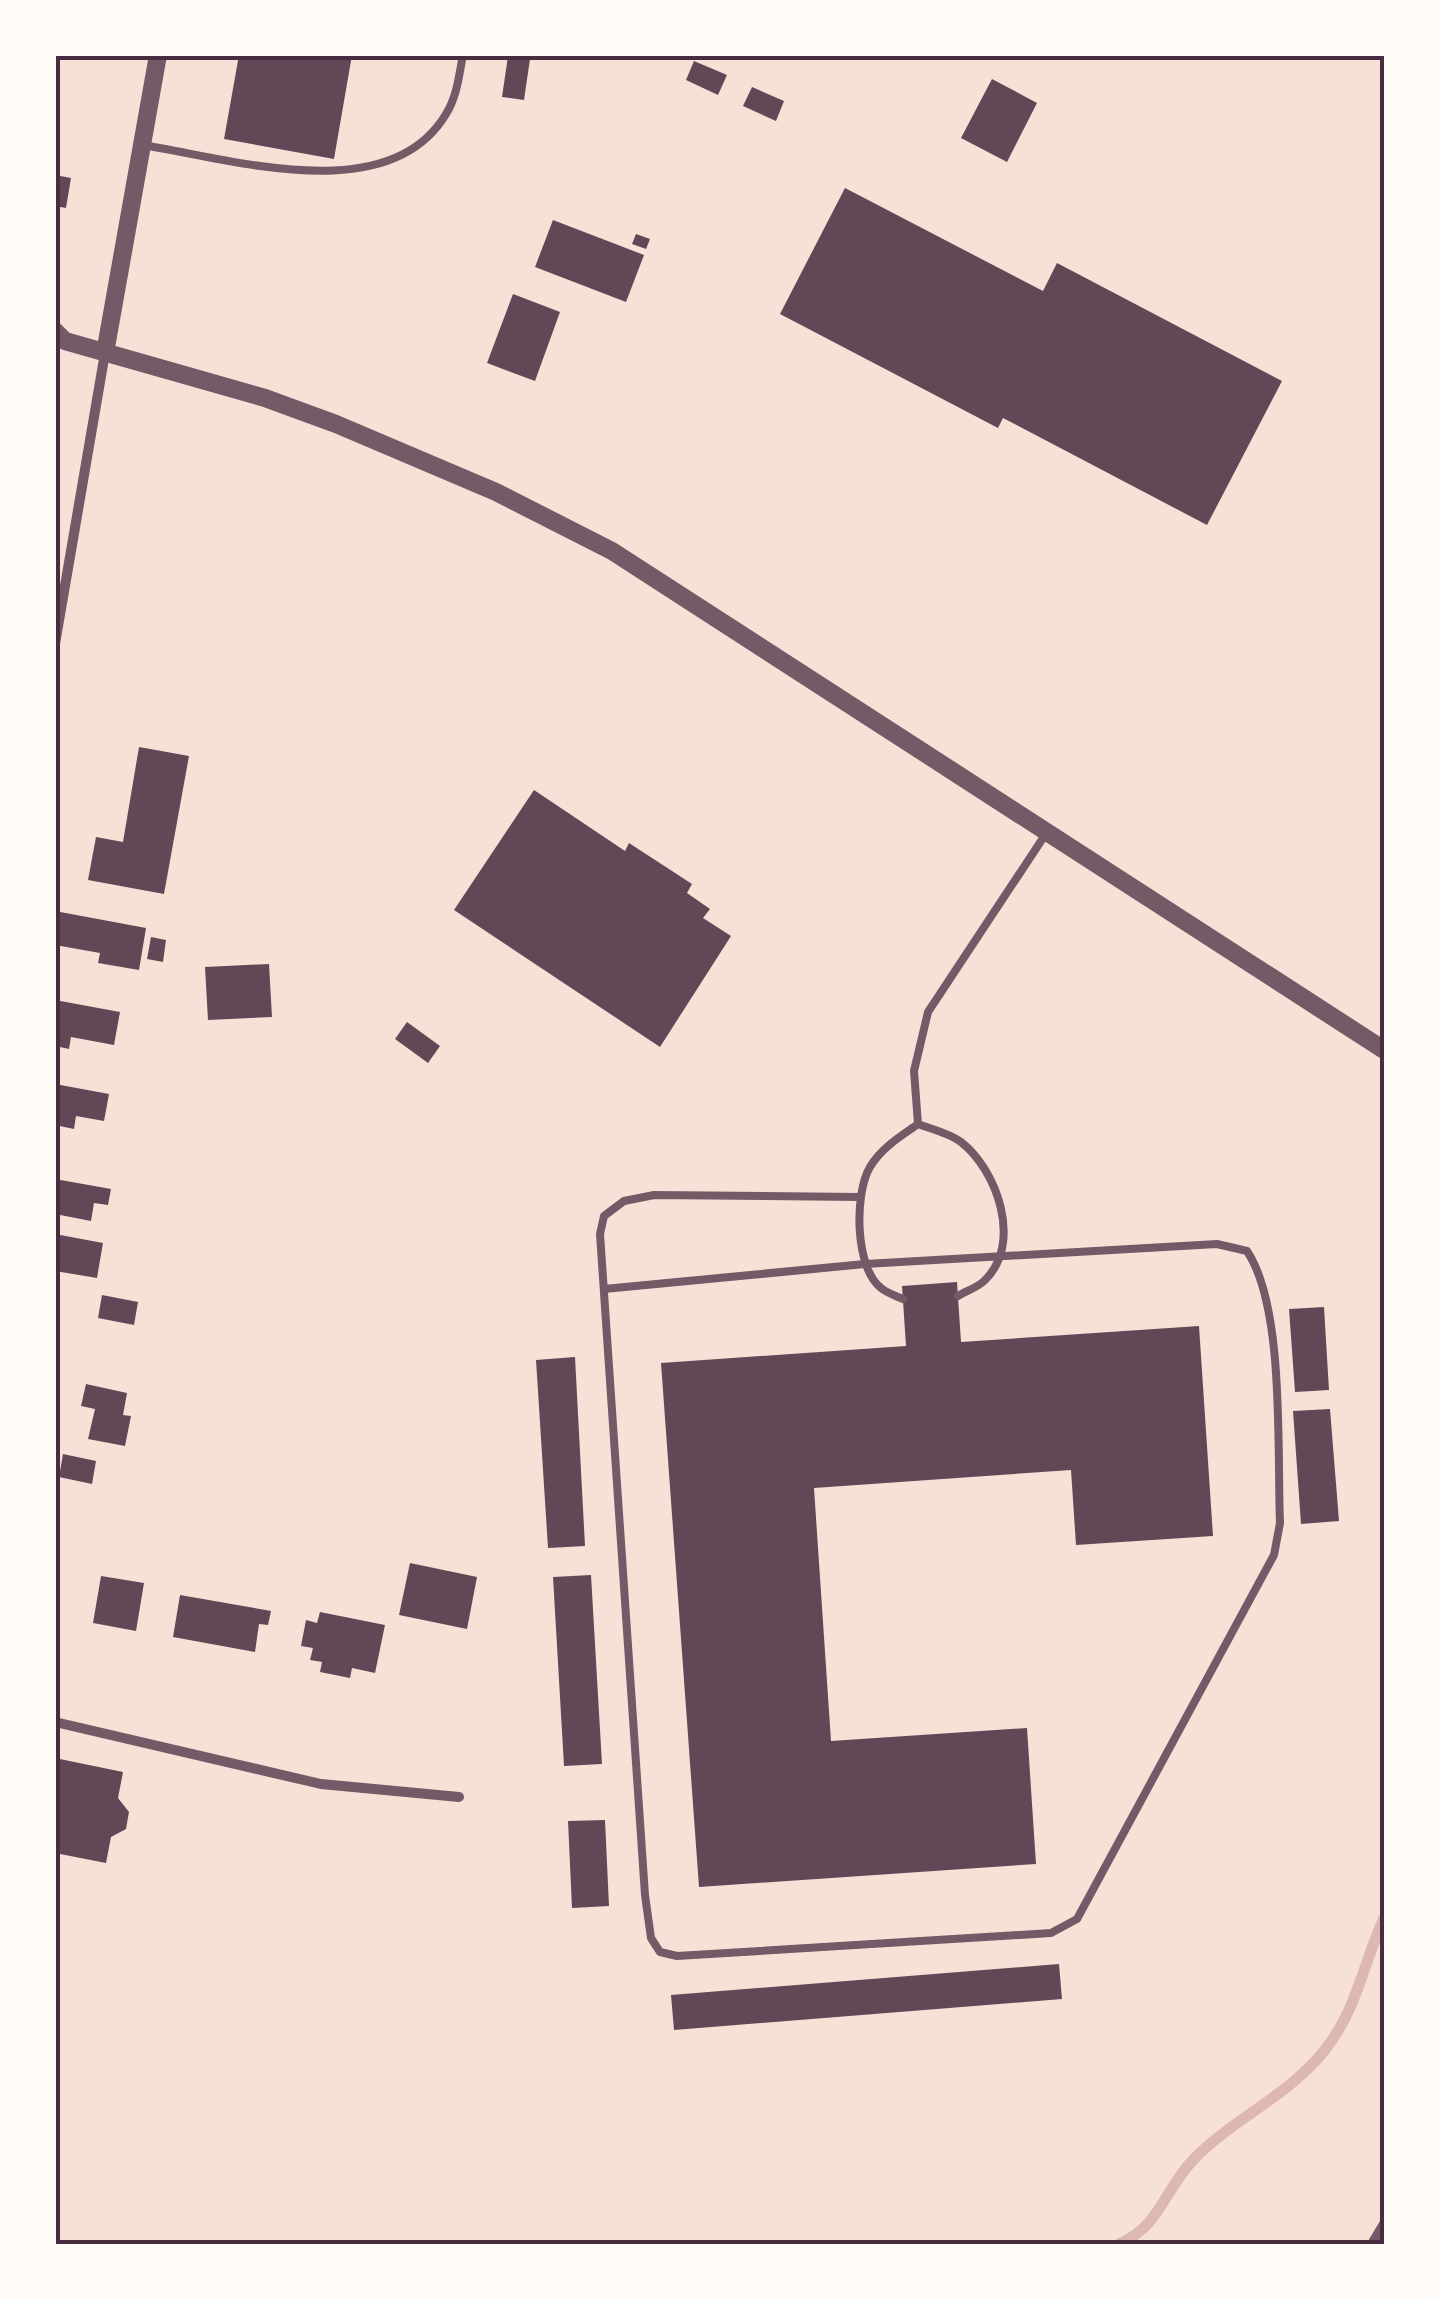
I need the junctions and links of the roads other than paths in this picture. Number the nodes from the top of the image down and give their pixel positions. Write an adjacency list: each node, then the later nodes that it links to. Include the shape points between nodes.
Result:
1 (158, 55): 3 (street)
2 (463, 55): 3 (lane, via 452,102 435,128 400,154 362,169 330,174)
3 (142, 145): 5 (street)
4 (58, 339): 5 (street)
5 (106, 353): 6 (street); 7 (street, via 336,424 542,514 683,593)
6 (55, 644)
7 (1048, 832): 8 (street); 9 (lane, via 928,1012 914,1071)
8 (1384, 1050)
9 (918, 1124): 10 (lane, via 868,1168); 11 (lane, via 959,1140 986,1168 1002,1208)
10 (861, 1197): 12 (lane); 13 (lane, via 654,1194 624,1201 604,1216)
11 (1000, 1254): 12 (lane); 13 (lane, via 1217,1244 1247,1251 1262,1274 1271,1324 1280,1523 1274,1555 1077,1919 1051,1933 677,1956 660,1952 650,1938); 14 (lane, via 986,1280)
12 (865, 1264): 13 (lane); 15 (lane, via 879,1288)
13 (604, 1289)
14 (958, 1296)
15 (903, 1299)
16 (55, 1722): 17 (street, via 321,1784)
17 (459, 1797)
18 (1384, 2224): 19 (street)
19 (1372, 2244)

